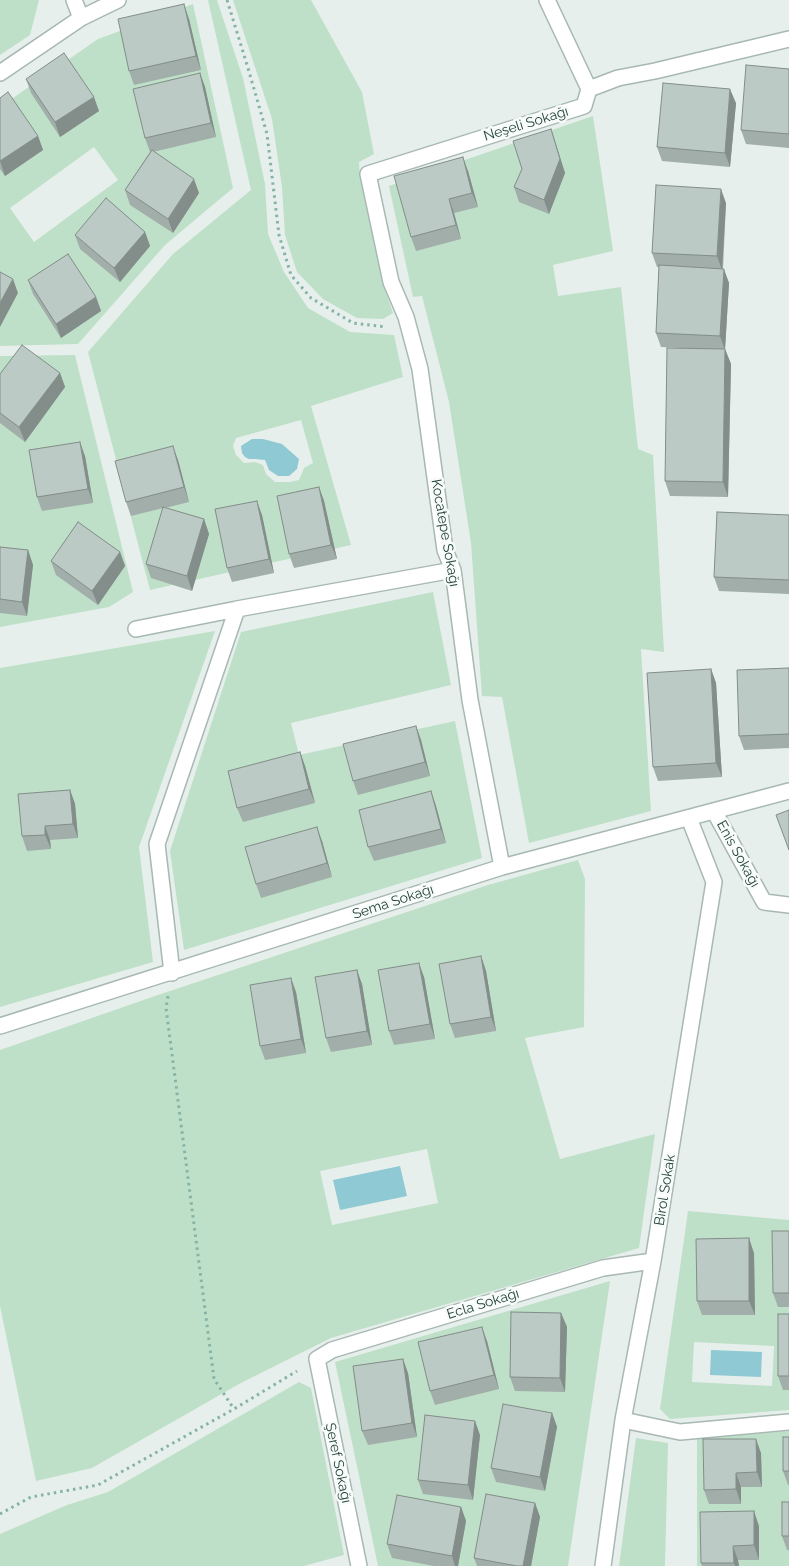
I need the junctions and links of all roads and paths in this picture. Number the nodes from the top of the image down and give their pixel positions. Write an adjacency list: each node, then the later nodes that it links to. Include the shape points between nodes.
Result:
1 (74, 0): 5 (street)
2 (118, 0): 5 (street)
3 (227, 0): 10 (path, via 267,134 278,235 292,275 311,298 353,323 389,327)
4 (547, 0): 8 (street)
5 (81, 18): 7 (street)
6 (789, 39): 8 (street, via 618,78)
7 (0, 73)
8 (589, 89): 9 (street, Neşeli Sokağı, via 584,106)
9 (368, 174): 10 (street, Kocatepe Sokağı, via 391,282)
10 (406, 317): 11 (street, Kocatepe Sokağı, via 420,369 445,550)
11 (453, 570): 12 (street); 17 (street, Kocatepe Sokağı, via 470,700)
12 (238, 609): 13 (street); 19 (street, via 157,844)
13 (136, 628)
14 (789, 790): 15 (street, Sema Sokağı)
15 (714, 811): 16 (street, Sema Sokağı); 18 (street, Enis Sokağı, via 764,902)
16 (689, 818): 17 (street, Sema Sokağı); 21 (street, Birol Sokak, via 714,882)
17 (502, 867): 19 (street, Sema Sokağı)
18 (789, 904)
19 (172, 973): 20 (street, Sema Sokağı); 23 (path, via 166,1008 214,1379)
20 (0, 1026)
21 (653, 1261): 22 (street, Ecla Sokağı, via 602,1268 332,1350); 24 (street, Birol Sokak)
22 (317, 1359): 23 (path); 27 (street, Şeref Sokağı)
23 (234, 1409): 26 (path, via 98,1484 31,1497)
24 (623, 1420): 25 (street, via 680,1432); 28 (street, Birol Sokak)
25 (789, 1422)
26 (0, 1514)
27 (359, 1566)
28 (603, 1566)

